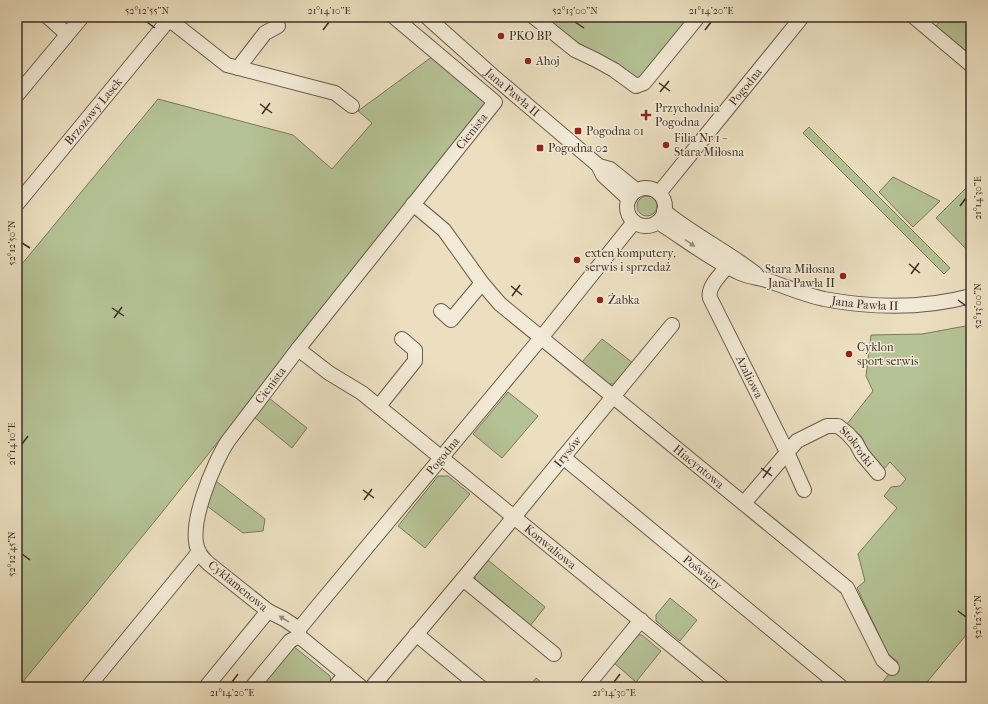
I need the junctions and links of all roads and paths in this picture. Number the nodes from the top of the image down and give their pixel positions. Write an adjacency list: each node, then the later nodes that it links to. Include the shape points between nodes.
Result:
1 (48, 17): 11 (street)
2 (82, 17): 11 (street)
3 (394, 17): 19 (street, Cienista, via 495,102)
4 (427, 17): 17 (street, Jana Pawła II, via 599,166 603,175)
5 (534, 17): 6 (street, via 575,50 614,70 636,86 644,83)
6 (698, 17)
7 (802, 17): 16 (street, Pogodna)
8 (914, 17): 12 (street)
9 (169, 18): 13 (street, via 224,63); 18 (street, Brzozowy Lasek)
10 (278, 26): 13 (street, via 265,33)
11 (67, 34): 14 (street)
12 (971, 65)
13 (238, 68): 15 (street, via 335,93)
14 (17, 95)
15 (352, 106)
16 (659, 193): 17 (street, via 648,188); 20 (street, via 664,202)
17 (632, 194): 21 (street, via 627,209)
18 (17, 204)
19 (413, 204): 24 (street, Hiacyntowa, via 444,230); 30 (street, Cienista)
20 (661, 216): 21 (street, via 648,226); 22 (street, Jana Pawła II, one-way to 22); 23 (street, Jana Pawła II, via 684,226)
21 (634, 222): 28 (street, Pogodna)
22 (727, 267): 23 (street, Jana Pawła II, via 742,274); 33 (street, Azaliowa, via 712,288 710,298)
23 (761, 278): 25 (street, Jana Pawła II, via 818,297 882,306 940,302)
24 (482, 283): 26 (street, via 451,320); 28 (street, Hiacyntowa, via 500,304)
25 (971, 296)
26 (441, 311)
27 (672, 325): 31 (street, Irysów)
28 (541, 338): 31 (street, Hiacyntowa); 35 (street, Pogodna)
29 (402, 339): 32 (street, via 415,350 415,361)
30 (298, 349): 32 (street, Konwaliowa); 40 (street, Cienista, via 218,457 200,510 197,533)
31 (614, 396): 34 (street, Irysów); 38 (street, Hiacyntowa)
32 (379, 406): 35 (street, Konwaliowa)
33 (787, 452): 36 (street, Stokrotki, via 797,441 827,426 838,426 856,443); 37 (street, Azaliowa); 38 (street, Stokrotki)
34 (563, 457): 39 (street, Irysów); 58 (street, Poświaty)
35 (441, 458): 39 (street, Konwaliowa); 44 (street, Pogodna)
36 (878, 473)
37 (804, 490)
38 (744, 503): 47 (street, Hiacyntowa, via 847,588 883,660)
39 (514, 516): 41 (street, Irysów); 43 (street, Konwaliowa)
40 (199, 552): 42 (street, Cyklamenowa, via 209,564); 50 (street)
41 (463, 579): 45 (street, Irysów); 46 (street)
42 (268, 611): 44 (street, Cyklamenowa, one-way to 42, via 284,619); 51 (street)
43 (641, 620): 49 (street); 57 (street, Konwaliowa)
44 (299, 633): 48 (street, Cyklamenowa); 52 (street, Pogodna)
45 (416, 634): 55 (street, Irysów); 56 (street)
46 (554, 654)
47 (892, 668)
48 (346, 674): 53 (street); 54 (street, Cyklamenowa)
49 (588, 686)
50 (88, 687)
51 (206, 687)
52 (252, 687)
53 (335, 687)
54 (361, 687)
55 (372, 687)
56 (480, 687)
57 (722, 687)
58 (841, 687)

